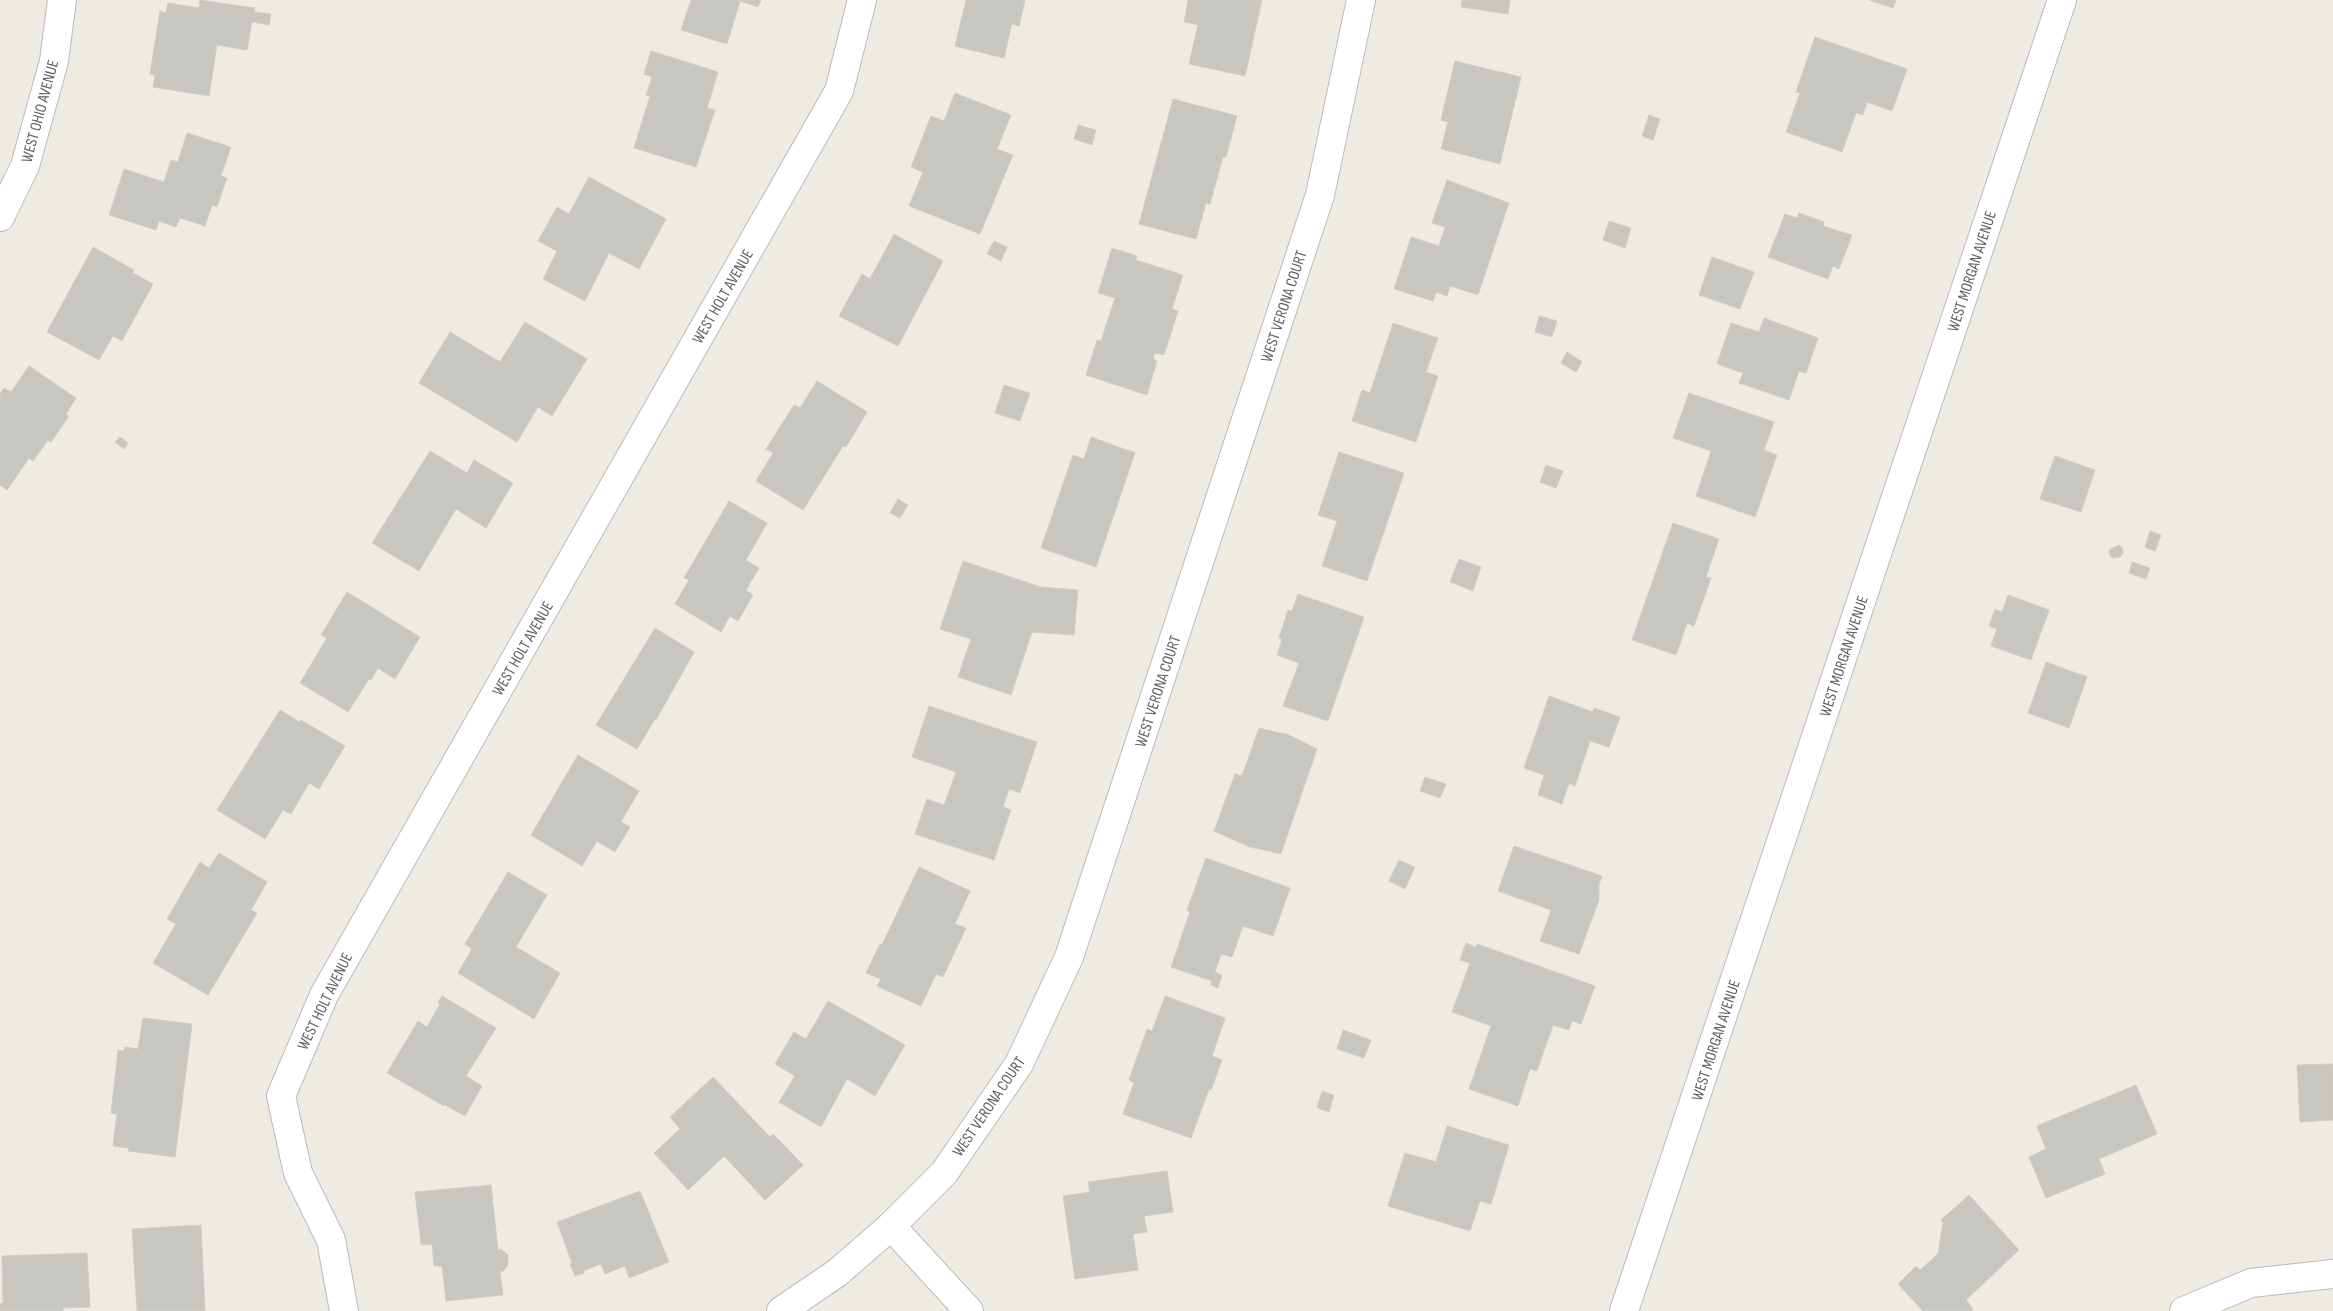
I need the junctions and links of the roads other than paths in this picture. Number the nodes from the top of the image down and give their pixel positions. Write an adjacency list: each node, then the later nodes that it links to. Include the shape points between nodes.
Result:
1 (62, 0): 5 (street, WEST OHIO AVENUE, via 54,61 25,166)
2 (862, 0): 8 (street, WEST HOLT AVENUE, via 840,91 324,995 281,1096 298,1173 331,1240)
3 (1362, 0): 6 (street, WEST VERONA COURT, via 1320,195 1069,956 1019,1064 944,1173)
4 (2062, 0): 11 (street, WEST MORGAN AVENUE)
5 (0, 217)
6 (890, 1226): 9 (street, WEST VERONA COURT, via 837,1273); 10 (street)
7 (2333, 1274): 12 (street, via 2251,1283)
8 (344, 1311)
9 (781, 1311)
10 (969, 1311)
11 (1624, 1311)
12 (2184, 1311)

